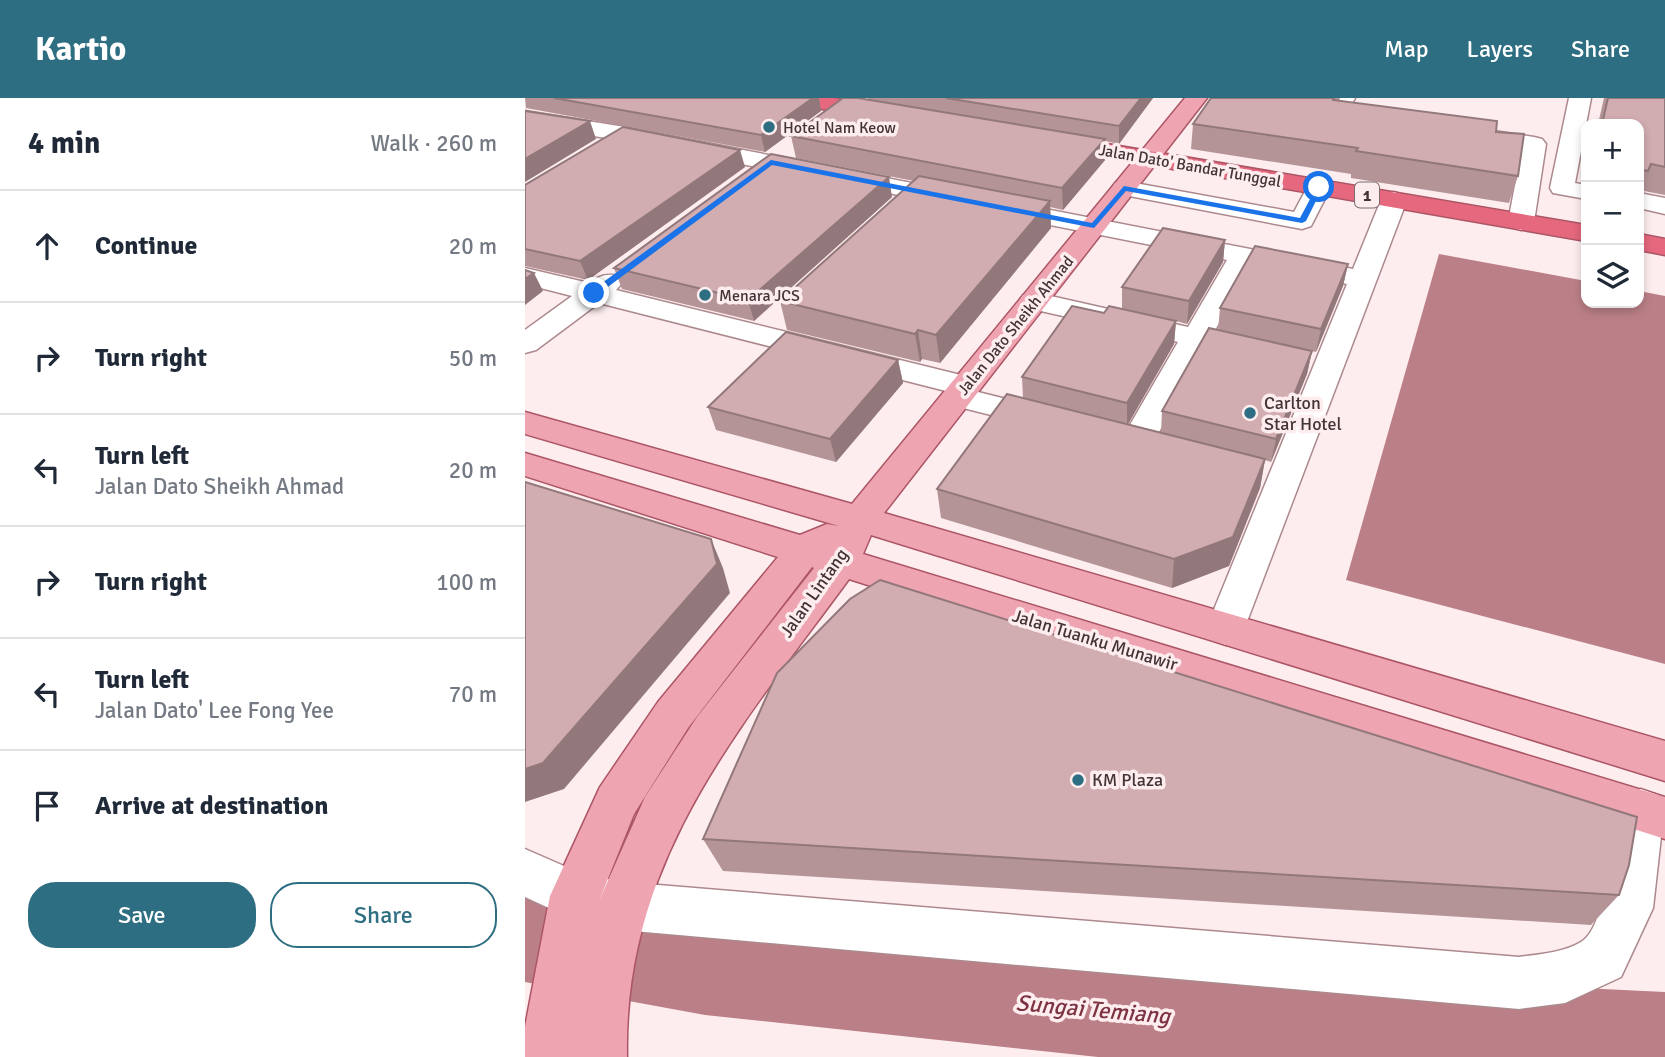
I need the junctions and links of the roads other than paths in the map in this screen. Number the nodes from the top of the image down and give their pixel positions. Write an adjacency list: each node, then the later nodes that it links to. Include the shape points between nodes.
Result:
1 (794, 98): 4 (highway)
2 (1196, 98): 16 (main road, Jalan Dato Sheikh Ahmad)
3 (1580, 98): 22 (street, via 1562,188)
4 (852, 102): 7 (highway); 10 (street)
5 (1340, 106): 6 (street); 9 (street)
6 (1310, 110)
7 (901, 116)
8 (525, 118): 12 (street)
9 (1363, 118)
10 (814, 131)
11 (1445, 131): 27 (street, via 1534,144)
12 (625, 134): 15 (street); 17 (street)
13 (1038, 139): 16 (highway, Jalan Dato' Bandar Tunggal / 1)
14 (793, 146): 17 (street)
15 (592, 155)
16 (1148, 158): 18 (highway, Jalan Dato' Bandar Tunggal / 1); 21 (main road, Jalan Dato Sheikh Ahmad)
17 (771, 162): 19 (street); 28 (street, via 907,200)
18 (1236, 173): 20 (highway, Jalan Dato' Bandar Tunggal / 1); 25 (street)
19 (749, 179)
20 (1319, 187): 23 (highway, Jalan Dato' Bandar Tunggal / 1); 25 (street, via 1302,221)
21 (1124, 188): 25 (street); 28 (main road, Jalan Dato Sheikh Ahmad)
22 (1581, 191)
23 (1394, 200): 27 (highway, Jalan Dato' Bandar Tunggal / 1); 35 (street)
24 (1644, 202): 26 (street)
25 (1216, 205)
26 (1665, 206)
27 (1521, 222): 29 (highway, Jalan Dato' Bandar Tunggal / 1)
28 (1094, 226): 32 (street); 37 (main road, Jalan Dato Sheikh Ahmad)
29 (1581, 232)
30 (1644, 243): 31 (highway)
31 (1665, 247)
32 (1244, 255): 35 (street); 38 (street)
33 (627, 269): 36 (street)
34 (525, 276): 36 (street)
35 (1364, 279): 40 (street)
36 (594, 293): 39 (street); 41 (street, via 771,326)
37 (1034, 301): 38 (street); 41 (main road, Jalan Dato Sheikh Ahmad)
38 (1196, 338): 40 (street); 44 (street)
39 (525, 344)
40 (1303, 361): 48 (street)
41 (962, 391): 43 (street); 46 (main road, Jalan Dato Sheikh Ahmad)
42 (525, 423): 46 (main road)
43 (1073, 426)
44 (1137, 442)
45 (526, 466): 47 (main road, Jalan Tuanku Munawir)
46 (859, 519): 47 (main road, Jalan Lintang); 48 (main road)
47 (823, 555): 50 (main road, Jalan Tuanku Munawir); 52 (main road, Jalan Lintang)
48 (1226, 629): 49 (main road)
49 (1665, 761)
50 (1653, 814): 52 (street, via 1628,908 1603,959 1565,977 1519,982)
51 (525, 873): 52 (street)
52 (594, 919): 53 (main road, Jalan Lintang)
53 (574, 1045)

